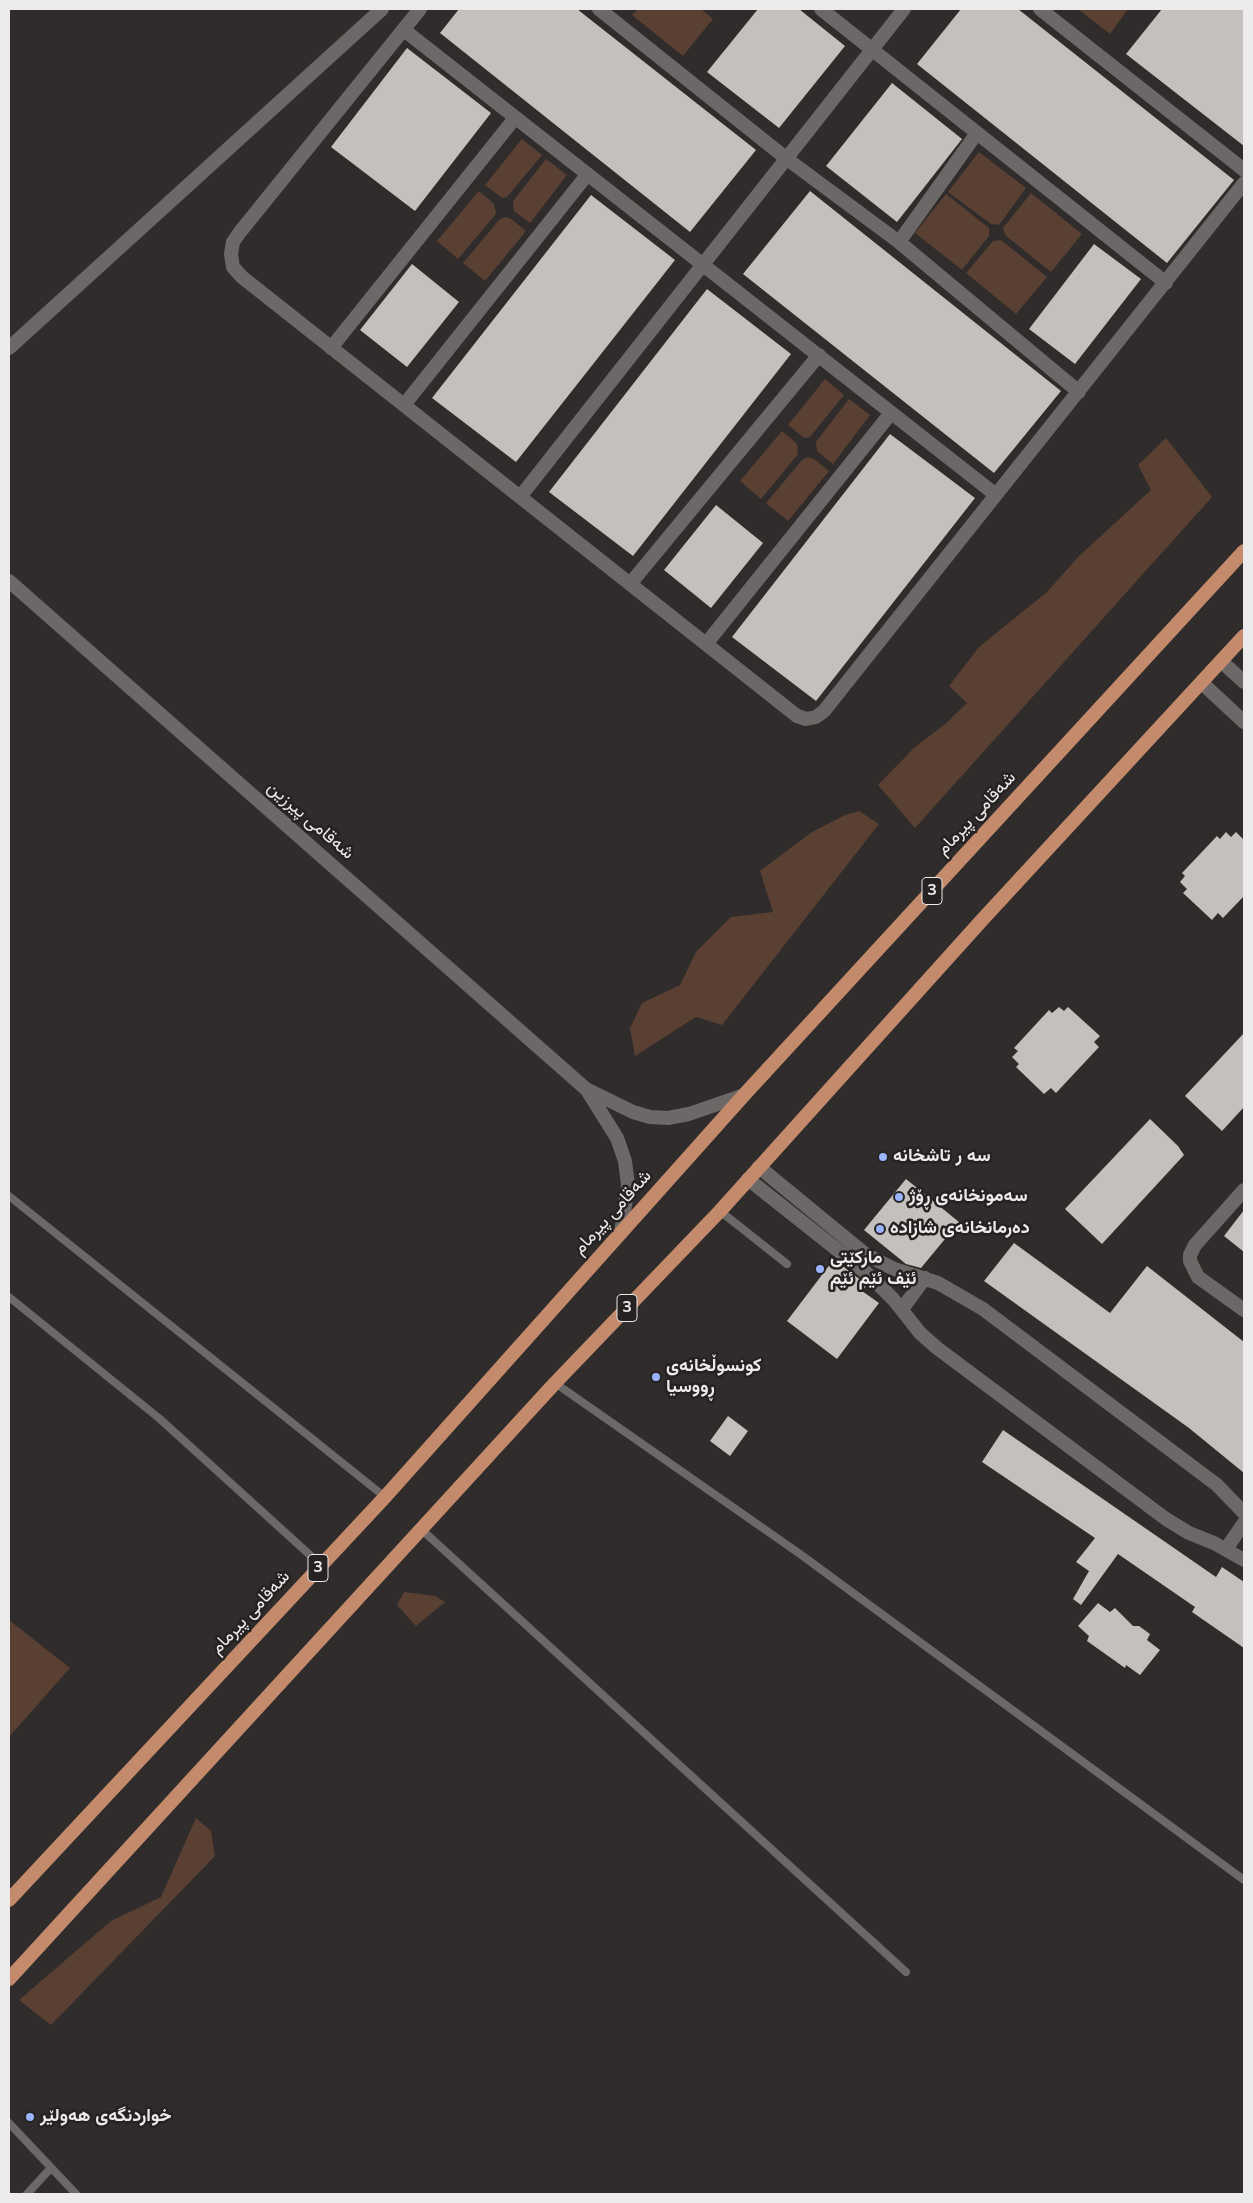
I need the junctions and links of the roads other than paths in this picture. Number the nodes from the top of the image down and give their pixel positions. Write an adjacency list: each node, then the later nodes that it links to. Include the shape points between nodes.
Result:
1 (382, 9): 18 (street)
2 (420, 9): 7 (street)
3 (600, 9): 11 (street)
4 (821, 9): 8 (street)
5 (904, 9): 8 (street)
6 (1040, 9): 12 (street)
7 (404, 30): 9 (street); 19 (street, via 233,242 233,266 242,277)
8 (872, 49): 10 (street); 11 (street)
9 (515, 118): 13 (street); 19 (street)
10 (977, 133): 15 (street); 17 (street)
11 (788, 159): 15 (street); 16 (street)
12 (1244, 170)
13 (588, 175): 16 (street); 22 (street)
14 (1244, 183): 17 (street)
15 (899, 242): 21 (street)
16 (703, 264): 20 (street); 25 (street)
17 (1166, 283): 21 (street)
18 (9, 348)
19 (331, 348): 22 (street)
20 (819, 355): 23 (street); 28 (street)
21 (1079, 392): 24 (street)
22 (404, 405): 25 (street)
23 (891, 412): 24 (street); 30 (street)
24 (996, 496): 30 (street, via 816,717 806,719 797,716)
25 (520, 497): 28 (street)
26 (1244, 550): 36 (highway, شەقامی پیرمام / 3)
27 (9, 581): 35 (street, شەقامی پیرزین)
28 (630, 584): 30 (street)
29 (1244, 636): 31 (highway, 3)
30 (706, 644)
31 (1222, 661): 32 (street); 33 (highway, 3)
32 (1244, 682)
33 (1202, 683): 34 (street); 37 (highway, 3)
34 (1244, 722)
35 (586, 1090): 36 (street, via 633,1112 668,1118); 42 (street, via 617,1138 625,1161 628,1185)
36 (744, 1095): 42 (highway, شەقامی پیرمام / 3)
37 (759, 1167): 38 (highway, 3); 43 (street)
38 (748, 1179): 41 (highway, 3); 45 (street)
39 (1244, 1190): 49 (street, via 1195,1245 1190,1261 1198,1276)
40 (9, 1196): 51 (lane)
41 (720, 1211): 44 (lane); 50 (highway, 3)
42 (621, 1233): 51 (highway, شەقامی پیرمام / 3)
43 (878, 1261): 45 (street); 46 (street)
44 (787, 1264)
45 (869, 1275): 48 (street)
46 (925, 1278): 48 (street); 52 (street, via 983,1309 1217,1485)
47 (9, 1297): 57 (lane, via 160,1419)
48 (902, 1309): 55 (street, via 920,1333 937,1348 1166,1519)
49 (1244, 1310)
50 (555, 1383): 54 (highway, 3); 58 (lane, via 800,1554)
51 (385, 1497): 57 (highway, شەقامی پیرمام / 3)
52 (1244, 1513)
53 (1244, 1523): 55 (street)
54 (421, 1529): 60 (lane); 61 (highway, 3)
55 (1226, 1549): 56 (street)
56 (1244, 1560)
57 (321, 1564): 59 (highway, شەقامی پیرمام / 3)
58 (1244, 1880)
59 (9, 1900)
60 (906, 1972)
61 (9, 1980)
62 (9, 2123): 63 (lane)
63 (50, 2169): 64 (lane); 65 (lane)
64 (27, 2194)
65 (76, 2194)

